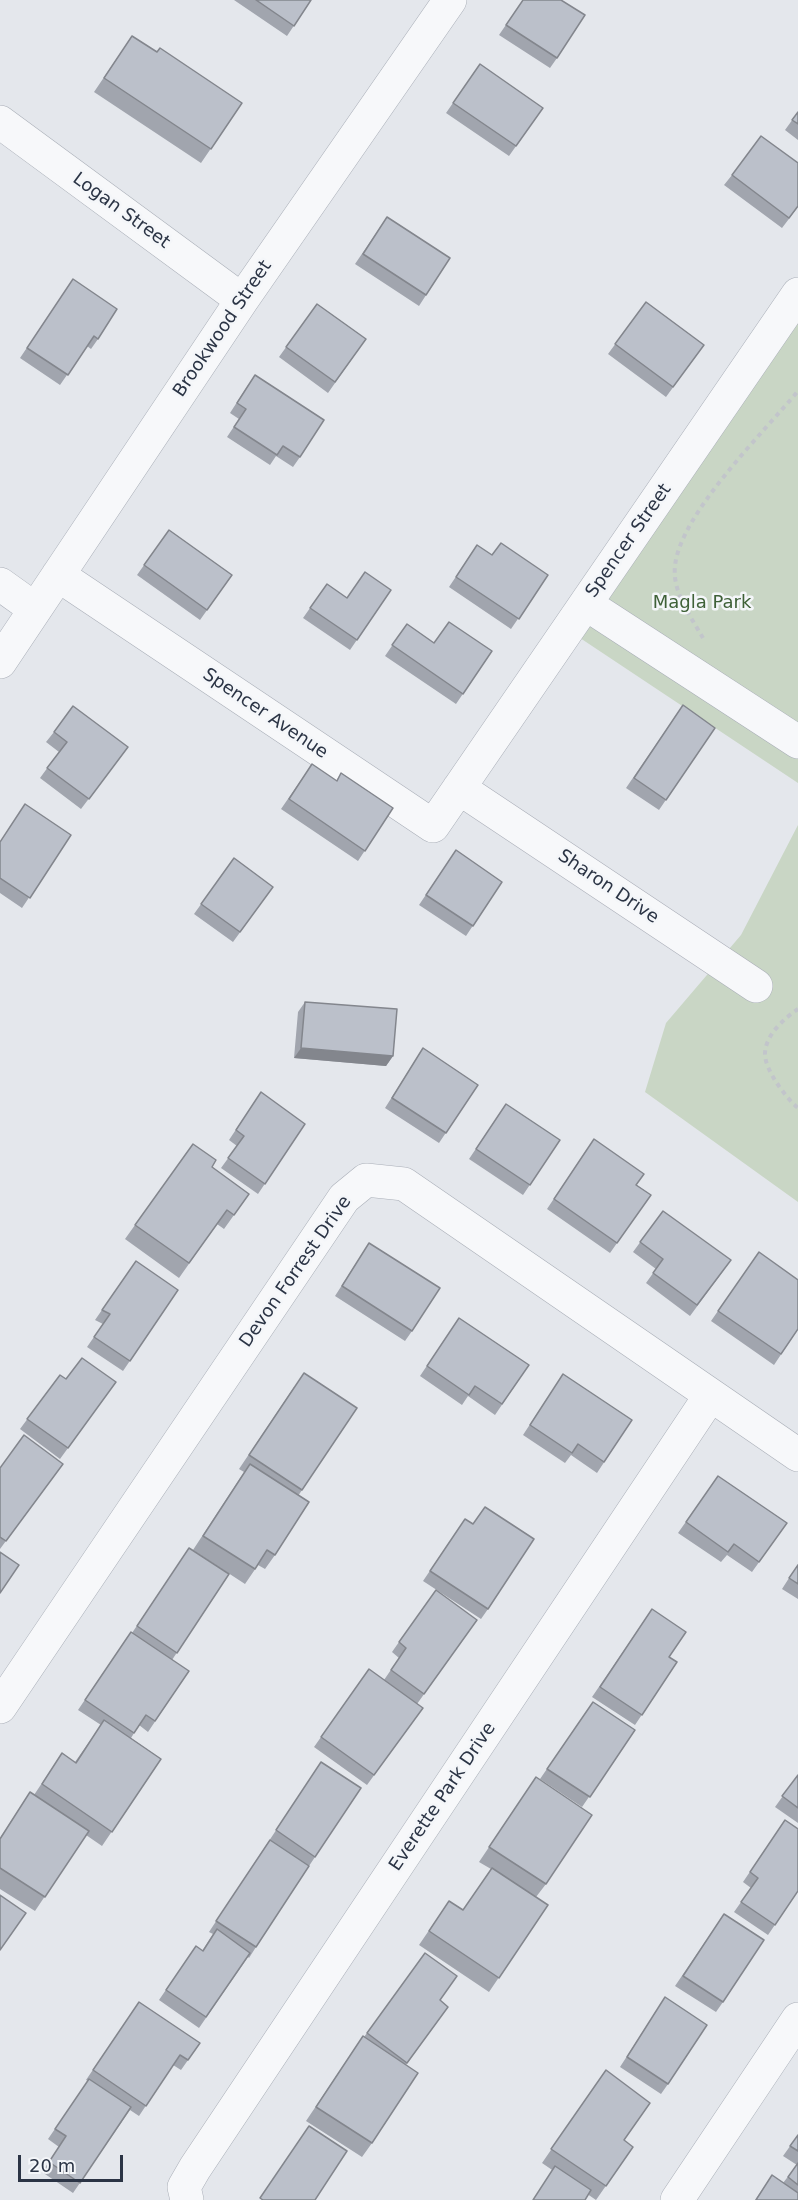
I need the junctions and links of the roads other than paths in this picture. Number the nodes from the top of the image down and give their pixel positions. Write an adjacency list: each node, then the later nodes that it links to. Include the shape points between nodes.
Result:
1 (450, 0): 4 (street, Brookwood Street)
2 (0, 122): 4 (street, Logan Street)
3 (798, 294): 7 (street, Spencer Street)
4 (242, 300): 5 (street, Brookwood Street)
5 (58, 575): 8 (street, Brookwood Street); 11 (street, Spencer Avenue, via 433,826)
6 (0, 584): 8 (street)
7 (586, 604): 10 (street); 11 (street, Spencer Street)
8 (35, 609): 9 (street, Brookwood Street)
9 (0, 662)
10 (798, 742)
11 (459, 788): 12 (street, Sharon Drive)
12 (756, 986)
13 (710, 1396): 14 (street, Devon Forrest Drive); 15 (street, Devon Forrest Drive, via 404,1184 366,1180 344,1198); 17 (street, Everette Park Drive, via 195,2168 184,2187)
14 (798, 1455)
15 (0, 1707)
16 (798, 2019): 18 (street)
17 (187, 2200)
18 (677, 2200)

